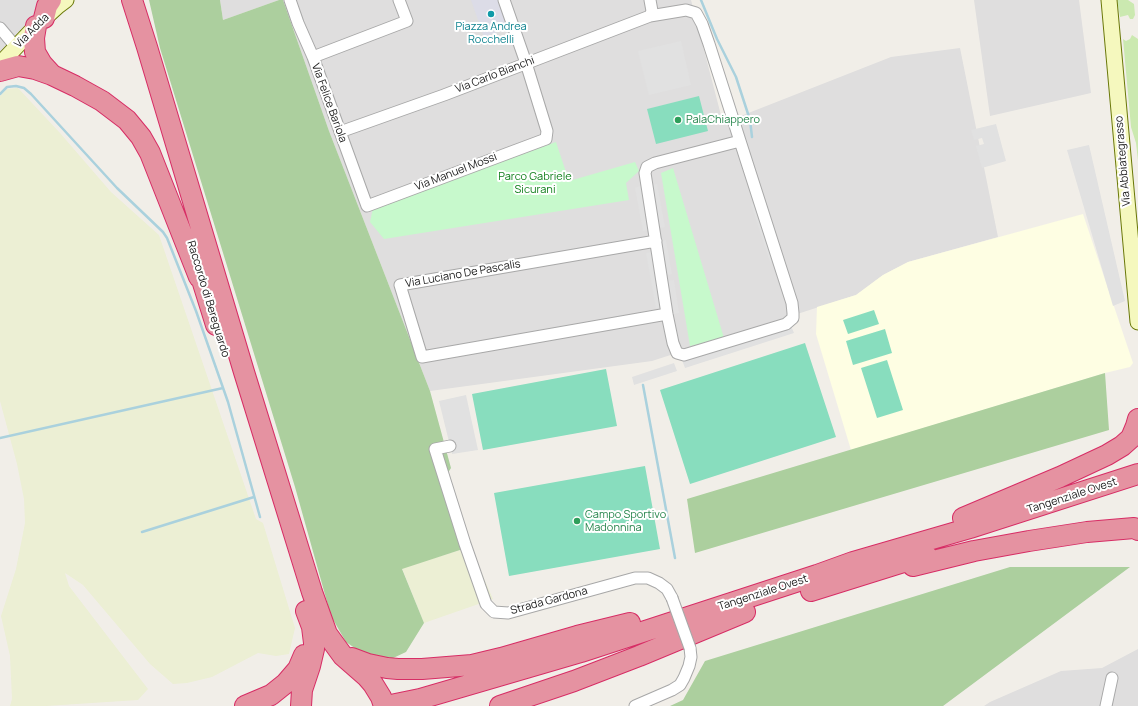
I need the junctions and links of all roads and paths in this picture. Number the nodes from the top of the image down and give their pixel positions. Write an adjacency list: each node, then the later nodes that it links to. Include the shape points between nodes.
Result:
1 (66, 0): 8 (main road, Via Adda)
2 (290, 0): 12 (street, Via Felice Bariola)
3 (400, 0): 12 (street, via 407,21)
4 (504, 0): 13 (street)
5 (650, 0): 9 (street)
6 (1109, 0): 23 (main road, Via Abbiategrasso)
7 (131, 3): 21 (highway, Raccordo di Bereguardo); 31 (highway, Raccordo di Bereguardo, via 147,47)
8 (43, 15): 11 (main road, Via Adda); 16 (highway, via 34,38 35,52)
9 (650, 16): 13 (street, Via Carlo Bianchi); 18 (street, Via Carlo Bianchi, via 686,10 696,13 702,24)
10 (0, 28): 11 (street)
11 (16, 47): 14 (main road, Via Adda)
12 (313, 57): 17 (street, Via Felice Bariola)
13 (526, 63): 17 (street, Via Carlo Bianchi); 19 (street, Via Manuel Mossi, via 547,131 546,139)
14 (0, 64)
15 (0, 72): 16 (highway, via 18,66)
16 (52, 75): 21 (highway, via 102,101 127,120 142,137)
17 (340, 132): 19 (street, Via Felice Bariola)
18 (740, 140): 20 (street, via 647,167 645,173); 22 (street, via 792,303 793,318 786,324 684,355 677,353)
19 (366, 206)
20 (656, 240): 22 (street); 22 (street, Via Luciano De Pascalis, via 400,285 422,357)
21 (207, 298): 31 (highway, Raccordo di Bereguardo)
22 (667, 314)
23 (1138, 322)
24 (1138, 419): 29 (highway, via 1131,438 1108,455 957,521)
25 (450, 446): 40 (street, Strada Gardona, bridge, via 435,449 486,604 494,612 508,613 635,578 648,578 667,589 690,648 689,666 680,685)
26 (1138, 474): 29 (highway, Tangenziale Ovest, via 970,528)
27 (1138, 488): 30 (highway, Tangenziale Ovest)
28 (1138, 530): 30 (highway, via 1134,528 1087,532 1029,541)
29 (853, 562): 32 (highway, Tangenziale Ovest)
30 (820, 588): 32 (highway, Tangenziale Ovest)
31 (307, 595): 33 (highway); 36 (highway, via 308,638 301,662 278,690); 37 (highway, via 314,643)
32 (745, 605): 33 (highway, via 665,615 584,634 501,658 446,668 379,667 354,659); 35 (highway, Tangenziale Ovest, via 580,652); 39 (highway, via 639,656)
33 (333, 644): 38 (highway, via 373,684)
34 (1112, 678): 41 (street)
35 (428, 702): 38 (highway, Tangenziale Ovest)
36 (245, 706)
37 (300, 706)
38 (385, 706)
39 (500, 706)
40 (635, 706)
41 (1106, 706)

